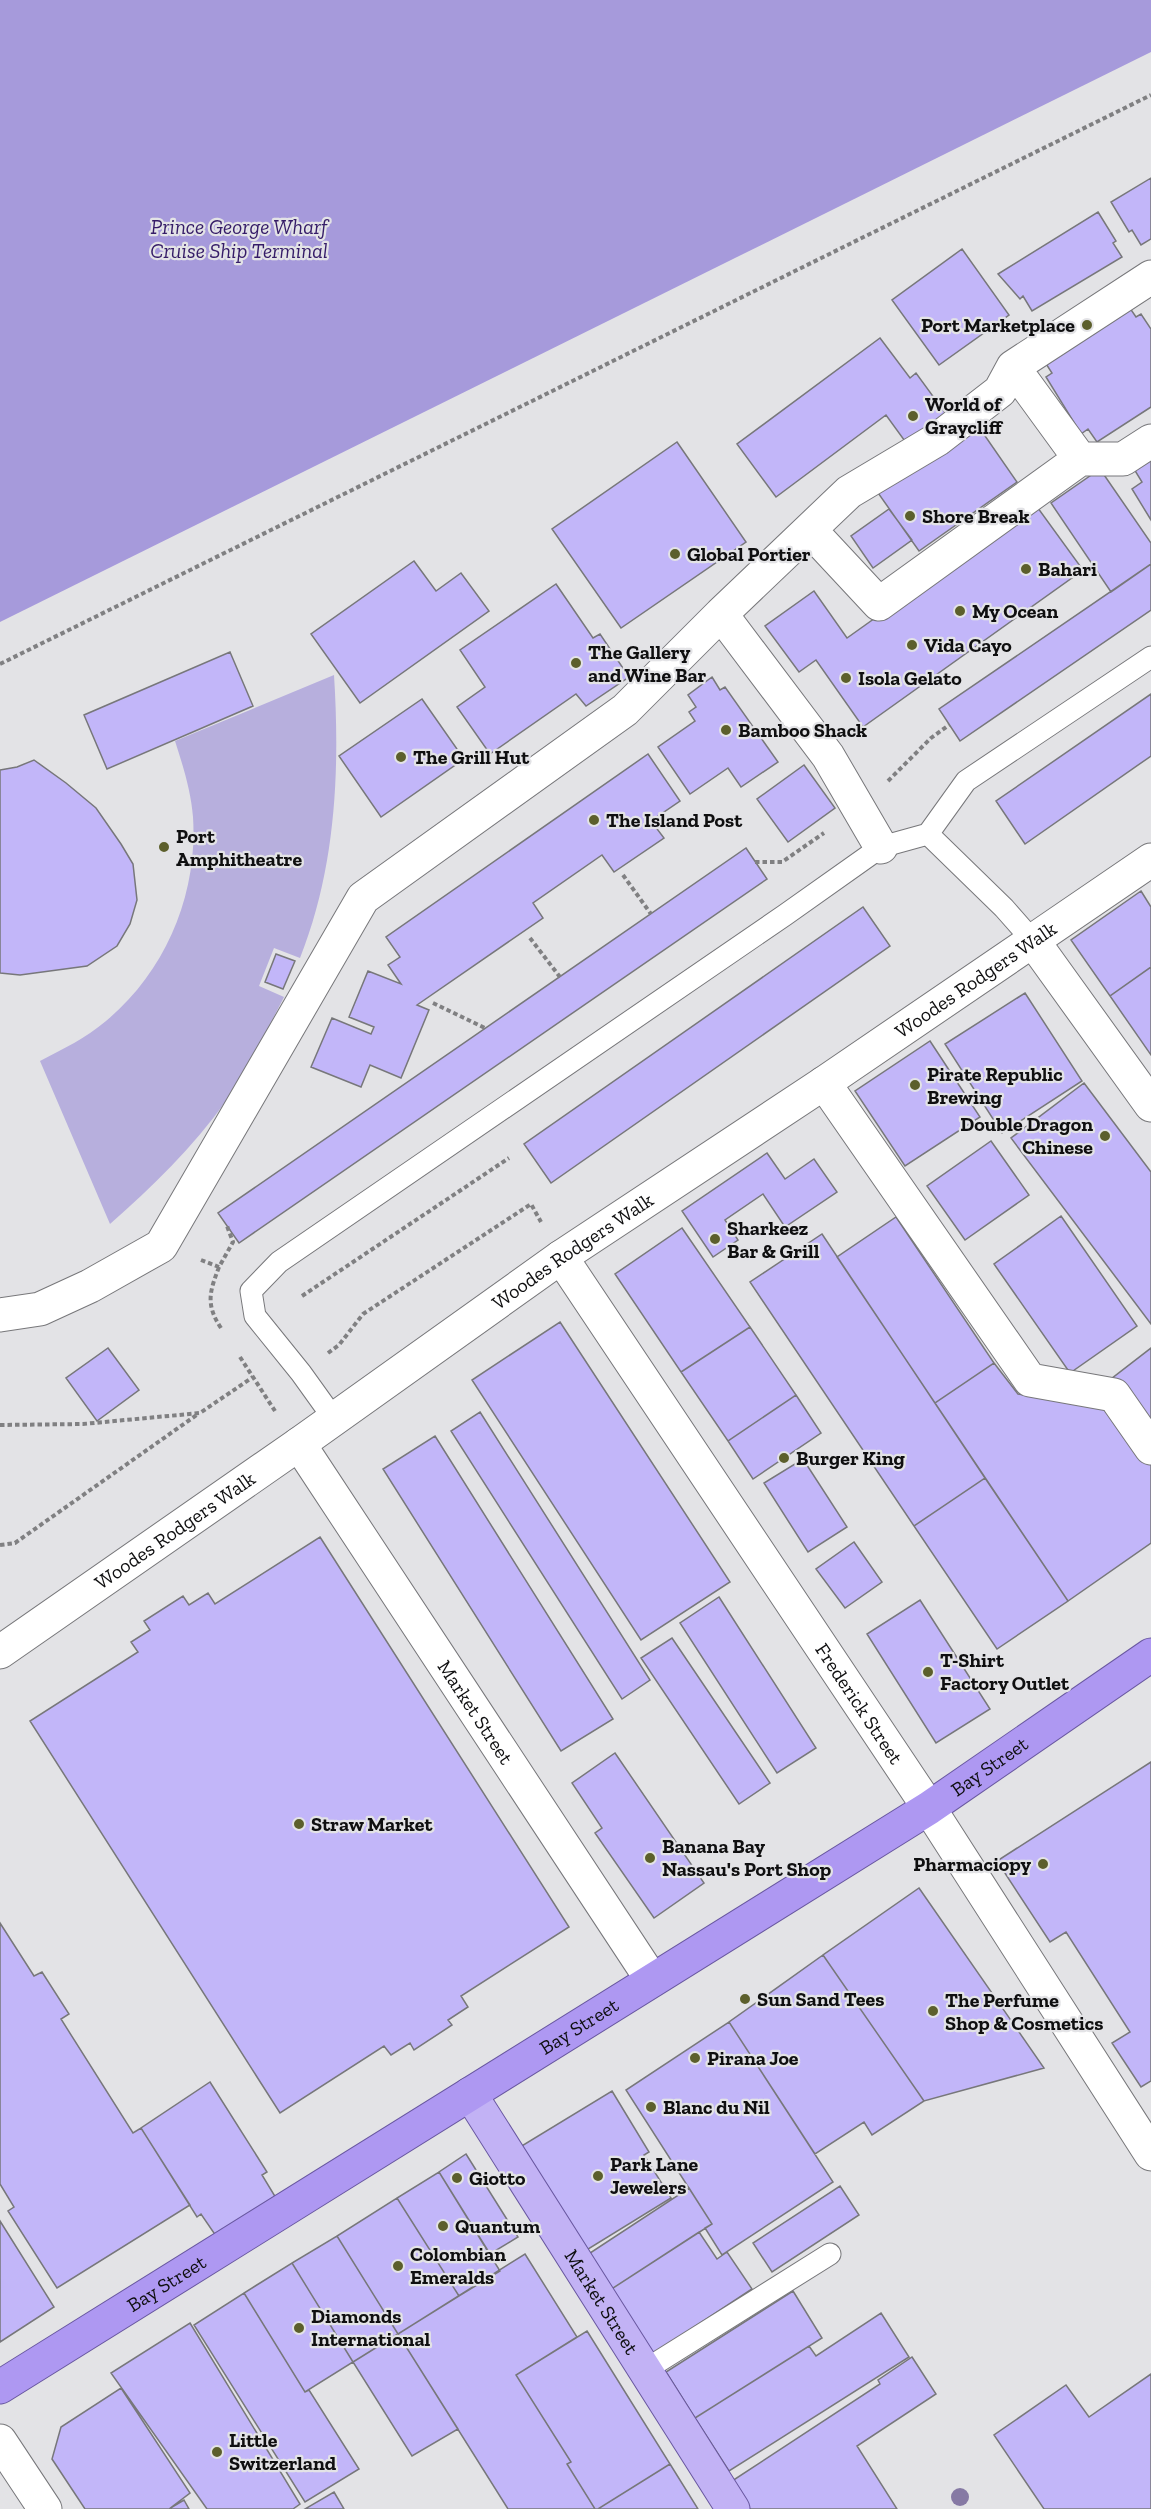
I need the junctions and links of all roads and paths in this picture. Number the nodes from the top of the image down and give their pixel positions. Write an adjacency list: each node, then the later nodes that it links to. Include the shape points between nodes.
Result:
1 (1151, 95): 9 (path)
2 (1151, 277): 3 (street)
3 (1012, 366): 5 (street); 6 (street, via 1000,391 938,439 849,492)
4 (1151, 441): 5 (street, via 1123,459)
5 (1080, 459): 6 (street, via 879,604)
6 (810, 530): 7 (street)
7 (721, 614): 13 (street, via 828,756); 28 (street, via 626,710 363,897 161,1246 40,1309)
8 (1151, 657): 12 (lane, via 966,781)
9 (0, 664)
10 (950, 725): 11 (path)
11 (931, 738)
12 (928, 834): 13 (lane); 18 (lane)
13 (881, 847): 29 (lane, via 279,1262 251,1291 255,1316)
14 (1151, 860): 18 (street, Woodes Rodgers Walk)
15 (623, 875): 16 (path)
16 (651, 914)
17 (530, 938): 19 (path)
18 (1033, 942): 22 (street, Woodes Rodgers Walk); 23 (street)
19 (560, 977)
20 (433, 1004): 21 (path)
21 (485, 1028)
22 (824, 1083): 26 (street, Woodes Rodgers Walk); 36 (street, via 1030,1380 1114,1395)
23 (1151, 1105)
24 (509, 1158): 27 (path)
25 (531, 1204): 29 (path, via 363,1314 339,1345)
26 (561, 1257): 33 (street, Woodes Rodgers Walk); 40 (street, Frederick Street)
27 (302, 1296)
28 (0, 1315)
29 (301, 1373): 31 (path); 33 (lane)
30 (253, 1377): 32 (path)
31 (267, 1399)
32 (200, 1413): 34 (path, via 83,1424); 37 (path, via 15,1543)
33 (334, 1419): 35 (street, Woodes Rodgers Walk)
34 (0, 1425)
35 (299, 1444): 38 (street, Woodes Rodgers Walk); 41 (street, Market Street)
36 (1151, 1448)
37 (0, 1545)
38 (0, 1652)
39 (1151, 1655): 40 (highway, Bay Street)
40 (929, 1808): 41 (highway, Bay Street); 43 (street, Frederick Street)
41 (652, 1980): 42 (highway, Bay Street)
42 (470, 2094): 45 (main road, Market Street); 46 (highway, Bay Street)
43 (1151, 2154)
44 (830, 2254): 45 (lane)
45 (645, 2370): 49 (main road, Market Street)
46 (0, 2387)
47 (0, 2441): 48 (street)
48 (45, 2509)
49 (733, 2509)

